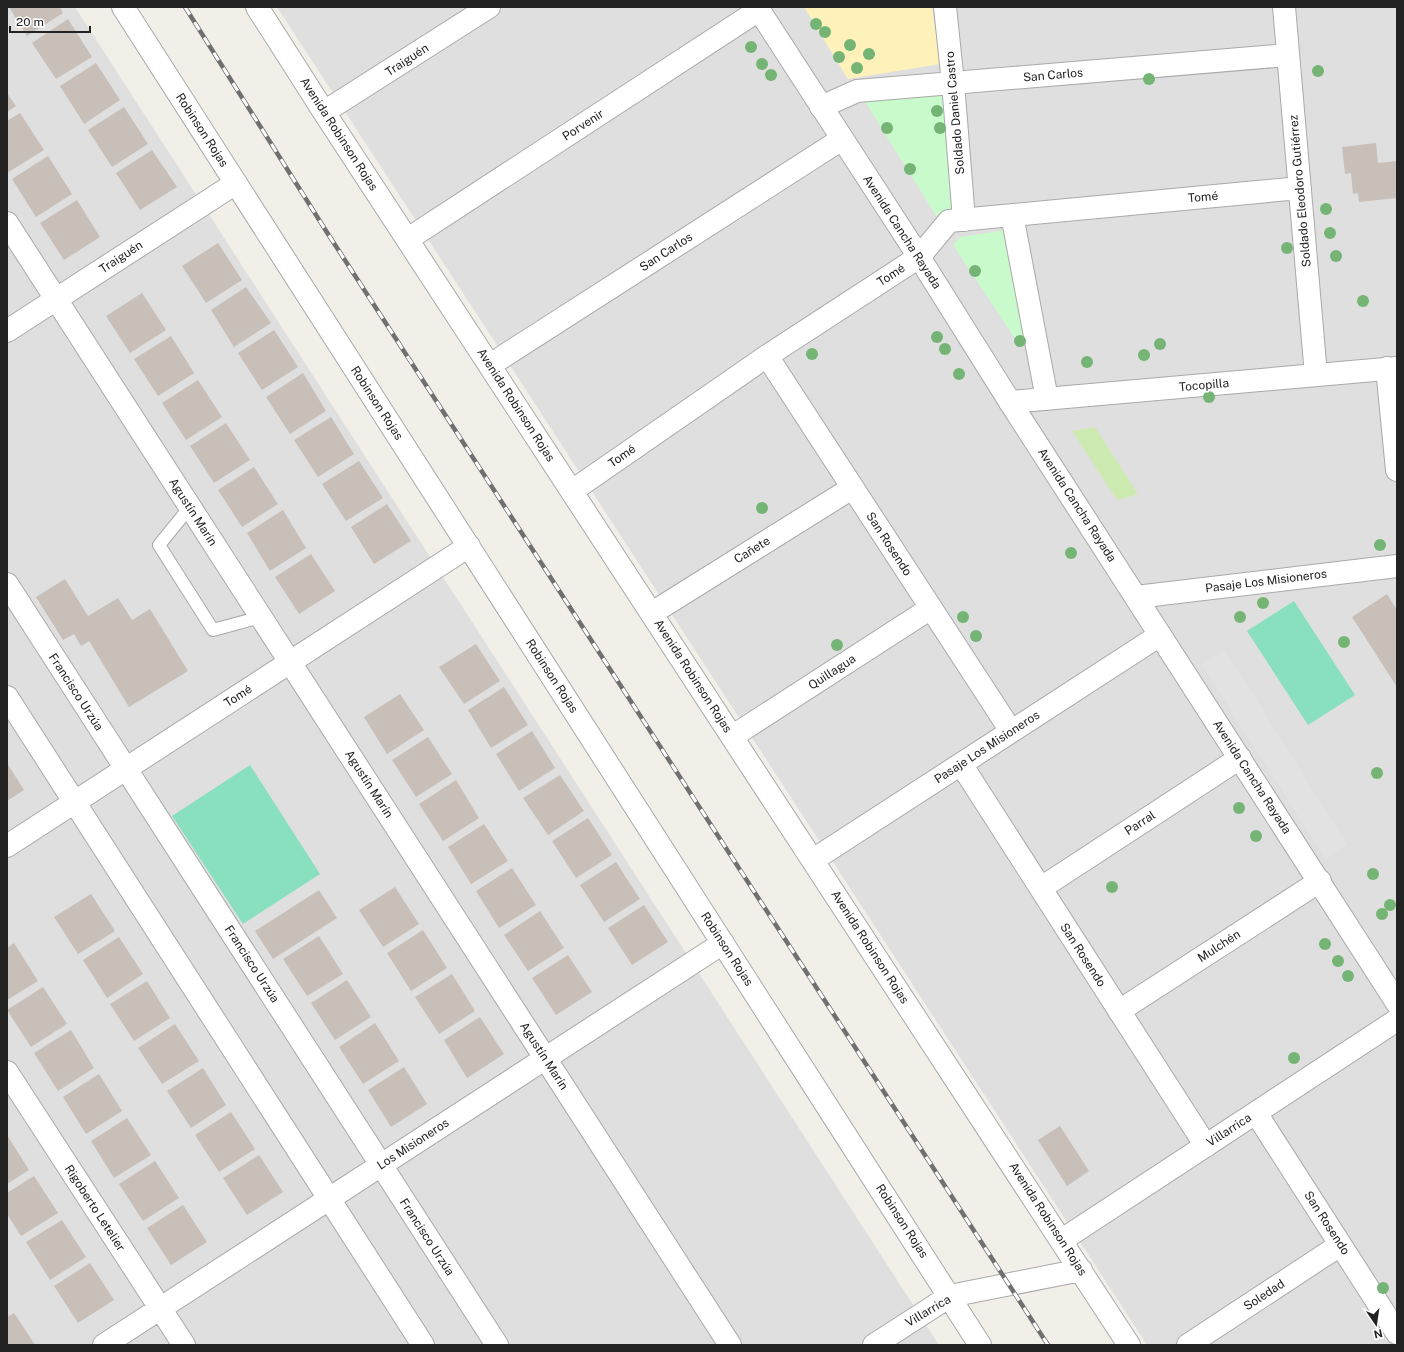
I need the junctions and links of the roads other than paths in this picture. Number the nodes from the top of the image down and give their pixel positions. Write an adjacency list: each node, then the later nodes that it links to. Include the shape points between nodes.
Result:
1 (123, 7): 12 (street, Robinson Rojas)
2 (257, 7): 10 (street, Avenida Robinson Rojas)
3 (489, 7): 10 (street, Traiguén)
4 (945, 7): 8 (street, Soldado Daniel Castro)
5 (1284, 7): 7 (street, Soldado Eleodoro Gutiérrez)
6 (758, 9): 9 (street, Avenida Cancha Rayada); 17 (street, Porvenir)
7 (1288, 55): 8 (street, San Carlos); 13 (street, Soldado Eleodoro Gutiérrez)
8 (953, 83): 9 (street, San Carlos, via 857,91); 15 (street, Soldado Daniel Castro)
9 (820, 107): 11 (street, Avenida Cancha Rayada)
10 (324, 112): 17 (street, Avenida Robinson Rojas)
11 (842, 139): 18 (street, Avenida Cancha Rayada); 22 (street, San Carlos)
12 (236, 183): 19 (street, Traiguén); 31 (street, Robinson Rojas)
13 (1300, 188): 14 (street, Tomé); 24 (street, Soldado Eleodoro Gutiérrez)
14 (1012, 215): 15 (street, Tomé); 25 (street)
15 (964, 220): 18 (street, Tomé, via 949,221)
16 (7, 223): 19 (street, Agustín Marín)
17 (408, 239): 22 (street, Avenida Robinson Rojas)
18 (919, 257): 21 (street, Tomé); 26 (street, Avenida Cancha Rayada)
19 (56, 299): 20 (street, Traiguén); 30 (street, Agustín Marín)
20 (7, 331)
21 (767, 356): 28 (street, San Rosendo); 29 (street, Tomé)
22 (490, 365): 29 (street, Avenida Robinson Rojas)
23 (1392, 368): 24 (street, Tocopilla); 27 (street)
24 (1316, 375): 25 (street, Tocopilla)
25 (1046, 399): 26 (street, Tocopilla)
26 (1010, 402): 34 (street, Avenida Cancha Rayada)
27 (1397, 470)
28 (852, 488): 35 (street, San Rosendo); 36 (street, Cañete)
29 (572, 491): 36 (street, Avenida Robinson Rojas)
30 (190, 507): 37 (street, Agustín Marín); 37 (lane, via 159,545 213,630)
31 (469, 546): 39 (street, Tomé); 51 (street, Robinson Rojas)
32 (1397, 566): 34 (street, Pasaje Los Misioneros)
33 (7, 584): 45 (street, Francisco Urzúa)
34 (1136, 597): 38 (street, Avenida Cancha Rayada)
35 (931, 608): 41 (street, San Rosendo); 42 (street, Quillagua)
36 (652, 613): 42 (street, Avenida Robinson Rojas)
37 (260, 617): 39 (street, Agustín Marín)
38 (1160, 635): 41 (street, Pasaje Los Misioneros); 43 (street, Avenida Cancha Rayada)
39 (290, 662): 45 (street, Tomé); 55 (street, Agustín Marín)
40 (7, 697): 46 (street)
41 (1011, 732): 44 (street, Pasaje Los Misioneros)
42 (733, 736): 48 (street, Avenida Robinson Rojas)
43 (1240, 758): 49 (street, Avenida Cancha Rayada); 50 (street, Parral)
44 (961, 764): 48 (street, Pasaje Los Misioneros); 50 (street, San Rosendo)
45 (126, 769): 46 (street, Tomé); 59 (street, Francisco Urzúa)
46 (74, 802): 47 (street, Tomé); 60 (street)
47 (7, 846)
48 (813, 860): 61 (street, Avenida Robinson Rojas)
49 (1320, 881): 52 (street, Avenida Cancha Rayada); 53 (street, Mulchén)
50 (1040, 888): 53 (street, San Rosendo)
51 (723, 943): 55 (street, Los Misioneros); 64 (street, Robinson Rojas)
52 (1397, 1003)
53 (1119, 1010): 58 (street, San Rosendo)
54 (1397, 1020): 57 (street, Villarrica)
55 (545, 1058): 59 (street, Los Misioneros); 71 (street, Agustín Marín)
56 (7, 1072): 65 (street, Rigoberto Letelier)
57 (1256, 1113): 58 (street, Villarrica); 62 (street, San Rosendo)
58 (1206, 1146): 61 (street, Villarrica)
59 (381, 1165): 60 (street, Los Misioneros); 70 (street, Francisco Urzúa)
60 (329, 1198): 65 (street, Los Misioneros); 69 (street)
61 (1062, 1240): 63 (street, Avenida Robinson Rojas)
62 (1340, 1245): 66 (street, San Rosendo); 75 (street, Soledad)
63 (1081, 1270): 64 (street, Villarrica); 74 (street, Avenida Robinson Rojas)
64 (950, 1296): 72 (street, Villarrica); 73 (street, Robinson Rojas)
65 (160, 1308): 67 (street, Los Misioneros); 68 (street, Rigoberto Letelier)
66 (1397, 1333)
67 (104, 1345)
68 (184, 1345)
69 (424, 1345)
70 (497, 1345)
71 (730, 1345)
72 (874, 1345)
73 (980, 1345)
74 (1129, 1345)
75 (1188, 1345)

